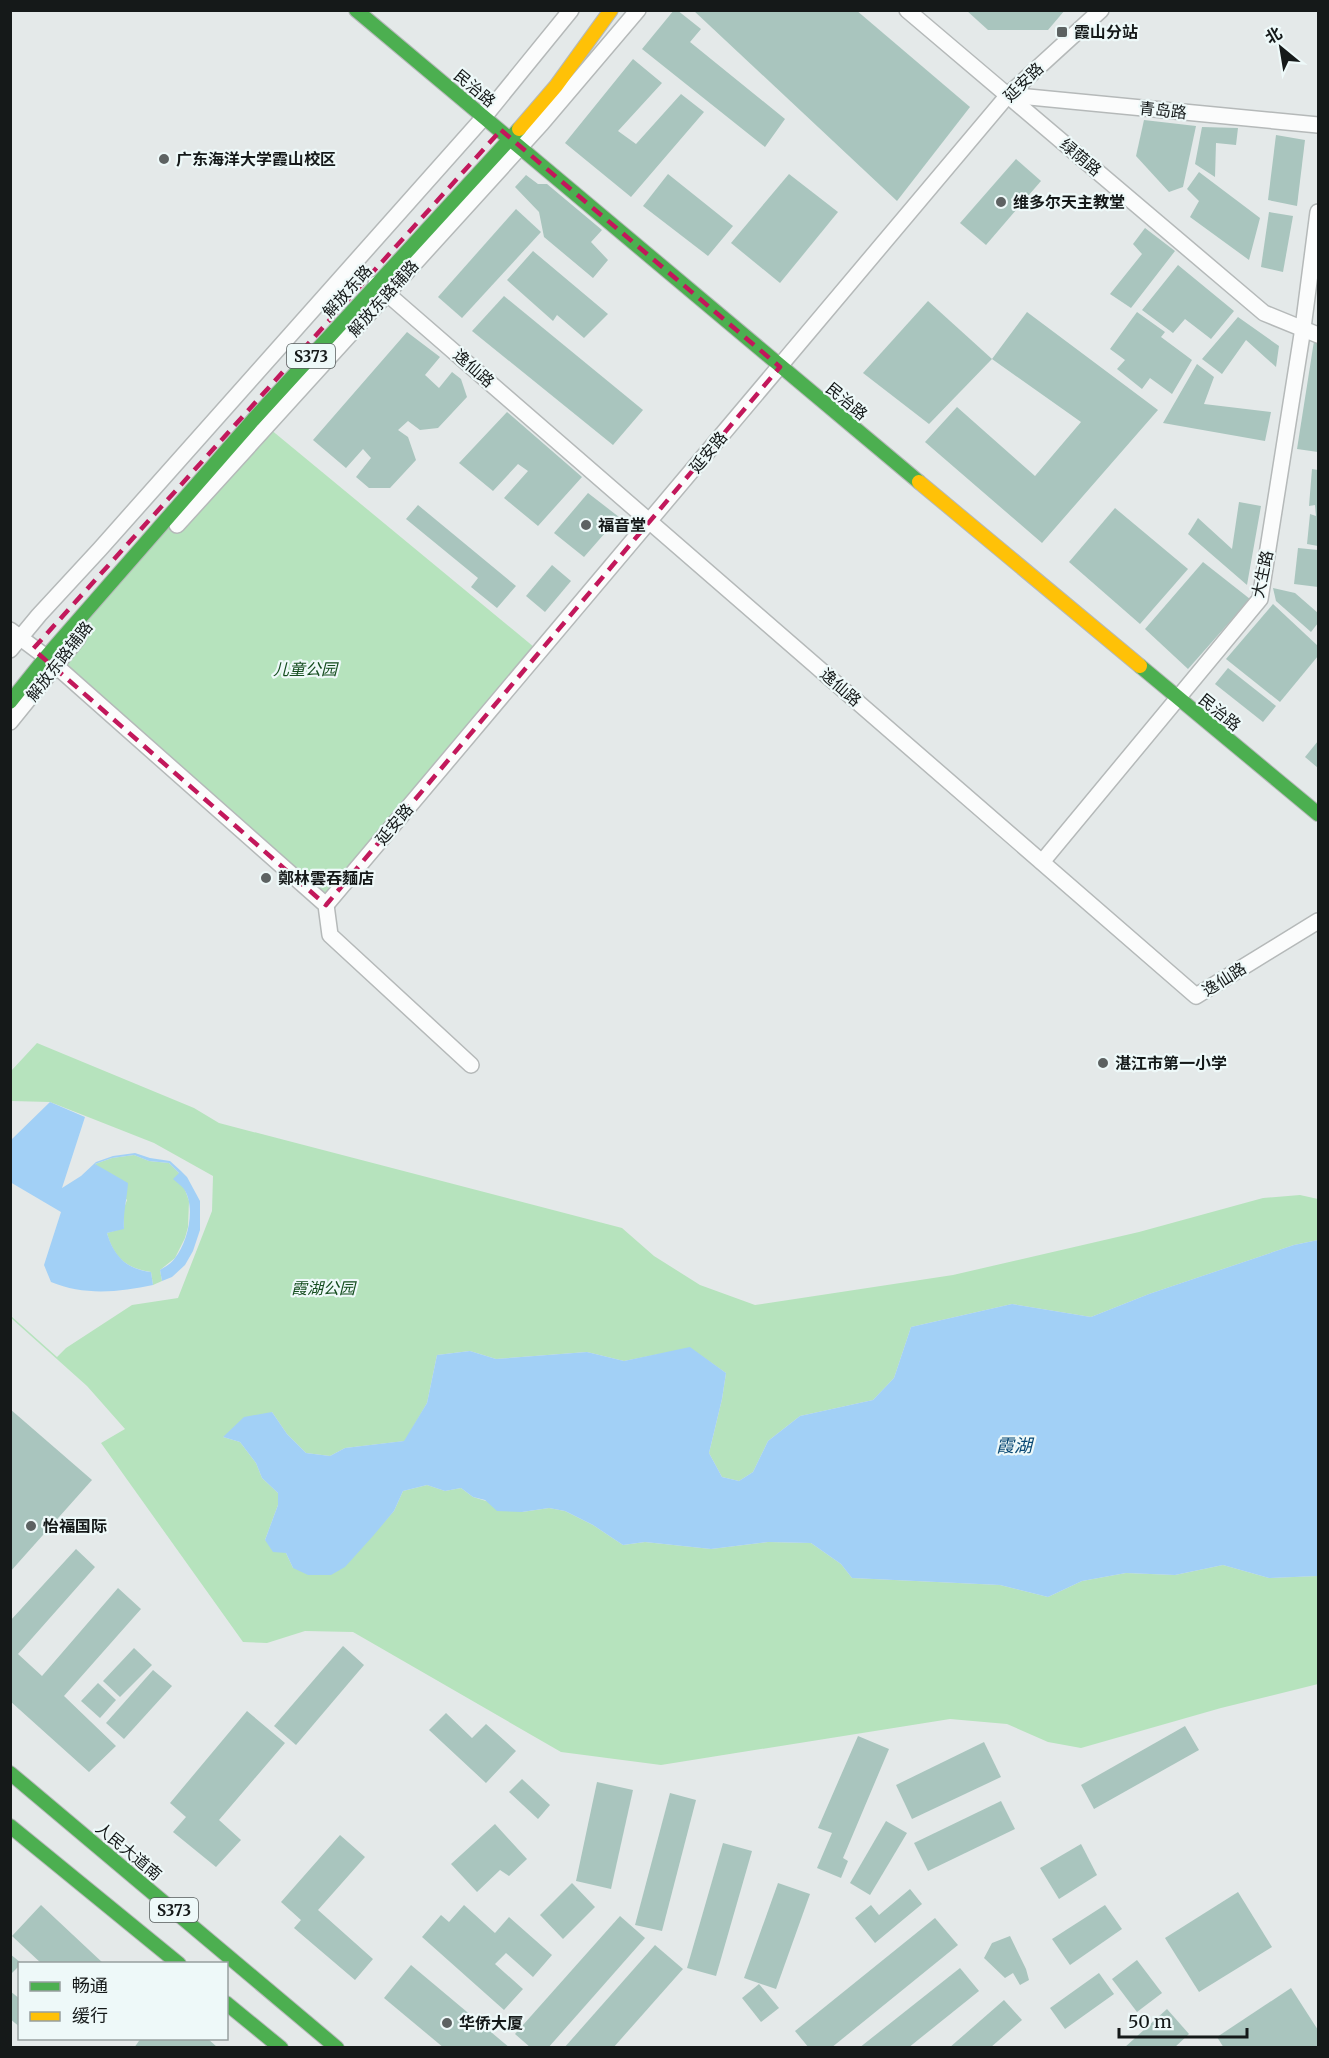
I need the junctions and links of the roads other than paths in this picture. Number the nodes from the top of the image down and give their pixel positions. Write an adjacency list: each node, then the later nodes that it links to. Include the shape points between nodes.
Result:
1 (356, 10): 9 (main road, 民治路)
2 (571, 10): 9 (street)
3 (598, 10): 11 (main road, 解放东路 / S373)
4 (611, 10): 11 (main road, 解放东路 / S373, via 556,86)
5 (638, 10): 23 (street, 解放东路辅路, via 534,132 99,610)
6 (907, 10): 8 (street, 绿荫路)
7 (1101, 10): 8 (street, 延安路)
8 (1008, 95): 10 (street, 青岛路); 14 (street, 绿荫路, via 1264,313); 16 (street, 延安路)
9 (484, 117): 11 (main road, 民治路); 20 (street, via 39,615)
10 (1318, 125)
11 (505, 135): 13 (main road, 解放东路 / S373); 16 (main road, 民治路); 18 (main road, 解放东路 / S373)
12 (1318, 212): 14 (street, 大生路)
13 (376, 284): 17 (street, 逸仙路); 20 (main road, 解放东路 / S373, via 253,420)
14 (1303, 328): 15 (street, 绿荫路); 21 (street, 大生路, via 1260,599)
15 (1318, 335)
16 (780, 367): 17 (street, 延安路); 21 (main road, 民治路)
17 (650, 520): 25 (street, 逸仙路); 26 (street, 延安路)
18 (70, 608)
19 (46, 635): 20 (main road, 解放东路 / S373)
20 (25, 647): 22 (main road, 解放东路 / S373); 26 (street)
21 (1177, 697): 24 (main road, 民治路); 25 (street, 大生路)
22 (10, 702)
23 (10, 722)
24 (1318, 814)
25 (1042, 862): 27 (street, 逸仙路, via 1196,996)
26 (326, 905): 28 (street, via 330,935)
27 (1318, 921)
28 (471, 1065)
29 (10, 1773): 34 (main road, 人民大道南 / S373)
30 (10, 1826): 31 (main road, S373)
31 (177, 1962)
32 (228, 2005): 33 (main road)
33 (281, 2048)
34 (337, 2048)

